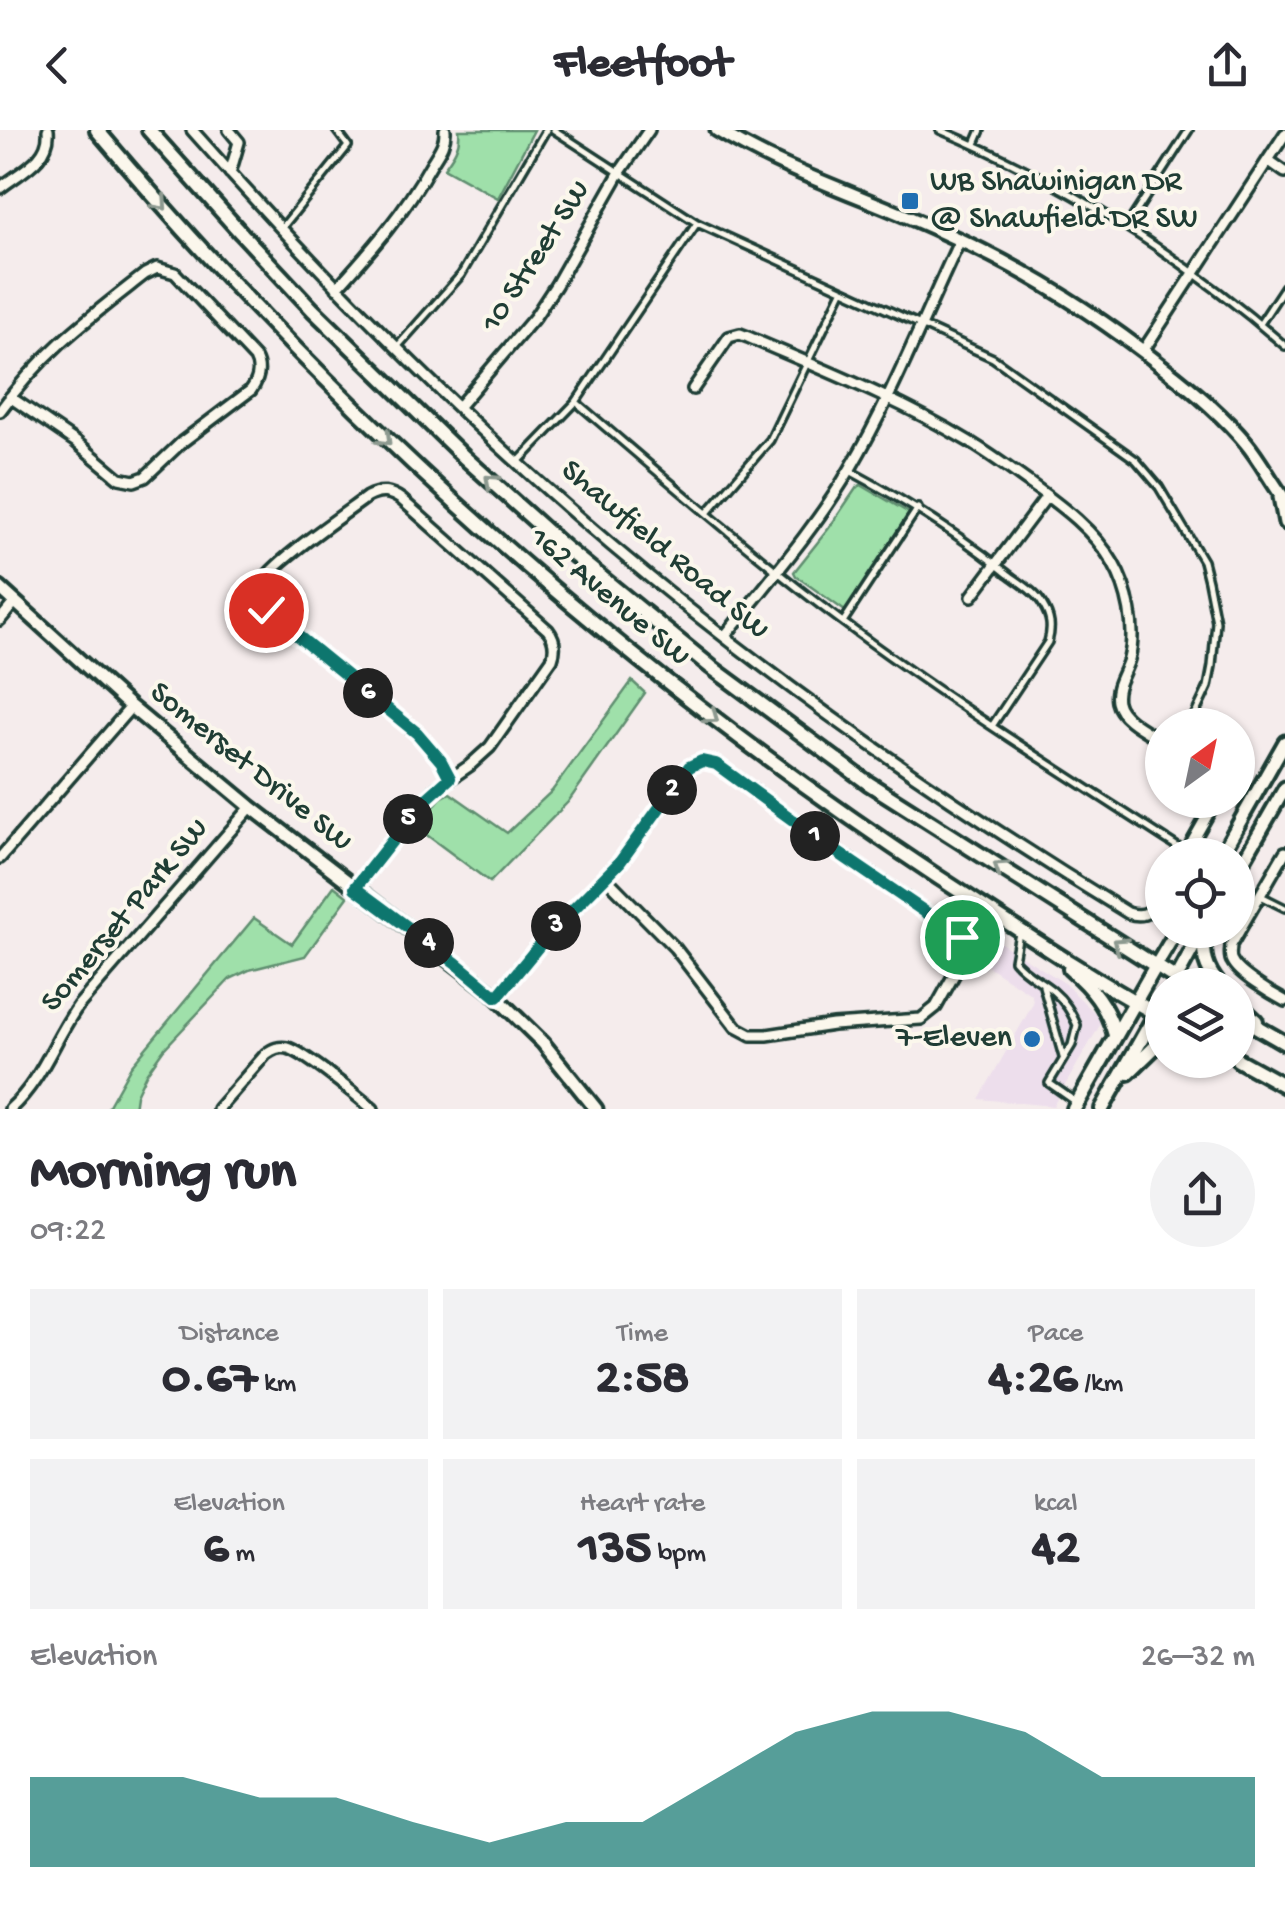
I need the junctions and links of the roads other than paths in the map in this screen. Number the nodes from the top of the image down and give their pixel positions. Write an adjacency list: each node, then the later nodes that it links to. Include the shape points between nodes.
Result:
1 (48, 130): 21 (street, via 43,154)
2 (97, 130): 75 (main road, 162 Avenue SW, one-way to 75, via 289,342 532,572 683,696 847,817)
3 (150, 130): 78 (main road, 162 Avenue SW, one-way to 3, via 868,783 710,667 564,547 337,334)
4 (192, 130): 18 (street, Shawfield Road SW)
5 (230, 130): 18 (street, via 239,142)
6 (336, 130): 24 (lane, via 348,146)
7 (445, 130): 28 (street, via 444,144 405,209)
8 (546, 130): 33 (lane, via 461,275)
9 (554, 130): 19 (lane)
10 (649, 130): 19 (street, 10 Street SW)
11 (717, 130): 25 (street)
12 (940, 130): 16 (lane)
13 (981, 130): 16 (lane)
14 (1190, 130): 23 (lane)
15 (1285, 134): 17 (street)
16 (974, 144): 23 (lane)
17 (1268, 160): 20 (street); 26 (street)
18 (230, 172): 24 (street, Shawfield Road SW)
19 (620, 172): 22 (lane); 40 (street, 10 Street SW, via 535,317)
20 (1285, 172)
21 (0, 188)
22 (697, 223): 29 (lane); 39 (lane)
23 (1127, 226): 26 (lane)
24 (281, 229): 28 (street, Shawfield Road SW)
25 (960, 240): 31 (street); 34 (street, via 1043,284)
26 (1194, 273): 30 (lane); 34 (street)
27 (1285, 286): 30 (lane)
28 (337, 288): 33 (street, Shawfield Road SW)
29 (842, 290): 31 (lane); 35 (lane)
30 (1260, 324): 32 (lane)
31 (920, 325): 38 (street); 58 (lane, via 993,358 1136,460 1158,486 1202,561 1216,622 1208,686)
32 (1285, 346)
33 (397, 347): 40 (street, Shawfield Road SW)
34 (1143, 351): 45 (street, via 1226,422)
35 (808, 363): 36 (street, via 734,334); 38 (street); 47 (lane, via 770,440)
36 (693, 389)
37 (10, 397): 37 (street, via 68,334 158,268 175,273 258,368 251,390 134,482 119,478); 41 (street)
38 (888, 398): 43 (street); 44 (street, via 968,440)
39 (576, 402): 42 (lane); 47 (lane)
40 (458, 406): 42 (street, Shawfield Road SW)
41 (0, 411)
42 (518, 462): 56 (street, Shawfield Road SW)
43 (849, 470): 46 (lane); 50 (street)
44 (1048, 496): 49 (street); 60 (street, via 1092,534 1120,577 1131,624 1117,702)
45 (1282, 496): 48 (street)
46 (918, 508): 49 (lane); 55 (lane)
47 (707, 513): 50 (lane)
48 (1285, 523)
49 (997, 564): 52 (street); 59 (lane, via 1041,600 1052,629)
50 (776, 571): 55 (lane); 56 (street)
51 (0, 588): 53 (street, Somerset Drive SW)
52 (972, 596)
53 (15, 602): 54 (street); 57 (street, Somerset Drive SW)
54 (0, 620)
55 (843, 622): 59 (lane)
56 (725, 636): 74 (street, Shawfield Road SW, via 922,782 1128,913)
57 (131, 706): 64 (street, Somerset Drive SW); 69 (street)
58 (1198, 708)
59 (992, 726): 65 (lane)
60 (1145, 730)
61 (1285, 742): 66 (street)
62 (450, 778): 62 (street, via 501,733 552,659 554,642 402,500 379,492 276,566 261,584 260,597 269,612 417,733); 71 (street)
63 (1285, 788): 67 (street)
64 (251, 806): 71 (street, Somerset Drive SW); 95 (street, Somerset Park SW, via 78,1006 38,1078)
65 (1162, 838)
66 (1231, 838)
67 (1255, 840)
68 (1285, 852): 72 (street)
69 (0, 858)
70 (606, 878): 70 (street, via 689,767 702,761 716,764 962,937 966,949 927,1016 751,1035 736,1027 675,948); 80 (street)
71 (355, 888): 80 (street, Somerset Drive SW)
72 (1260, 895): 73 (lane); 81 (street, via 1231,945 1232,961)
73 (1285, 908)
74 (1145, 914)
75 (1019, 930): 76 (main road, 162 Avenue SW); 79 (lane, via 1014,960)
76 (1043, 946): 82 (main road, 162 Avenue SW); 86 (main road, via 1087,984)
77 (1166, 948): 78 (street)
78 (1155, 967): 82 (main road)
79 (1042, 983): 90 (lane); 90 (lane, via 1078,1025)
80 (497, 997): 98 (street, Somerset Drive SW)
81 (1285, 1000)
82 (1136, 1002): 83 (main road, 162 Avenue SW); 86 (main road)
83 (1145, 1006)
84 (1255, 1019): 88 (main road)
85 (1255, 1026): 88 (main road)
86 (1115, 1035): 94 (main road)
87 (1145, 1037): 92 (main road)
88 (1280, 1041)
89 (1145, 1056): 92 (main road)
90 (1063, 1059): 94 (lane, via 1049,1083)
91 (1255, 1069): 93 (main road)
92 (1118, 1082): 99 (main road)
93 (1285, 1086)
94 (1075, 1106)
95 (10, 1109)
96 (218, 1109): 97 (street, via 266,1054 283,1047)
97 (374, 1109)
98 (596, 1109)
99 (1102, 1109)

